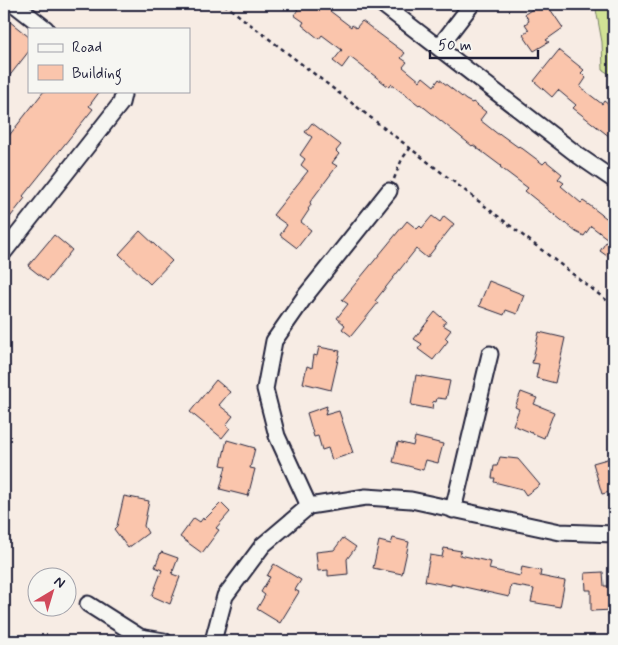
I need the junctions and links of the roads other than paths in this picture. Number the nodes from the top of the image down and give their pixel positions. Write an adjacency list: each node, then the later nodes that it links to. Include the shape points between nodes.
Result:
1 (14, 4): 4 (street)
2 (382, 4): 5 (street)
3 (472, 4): 5 (street)
4 (45, 28)
5 (439, 47): 7 (street)
6 (122, 92): 9 (street, via 121,103)
7 (614, 180)
8 (389, 191): 11 (street, via 274,340 265,389 277,436)
9 (4, 252)
10 (490, 354): 12 (street)
11 (309, 506): 12 (street, via 366,497 411,500); 16 (street, via 263,544 225,596)
12 (453, 510): 13 (street, via 560,532)
13 (614, 534)
14 (88, 604): 15 (street, via 140,636)
15 (164, 641)
16 (213, 641)

